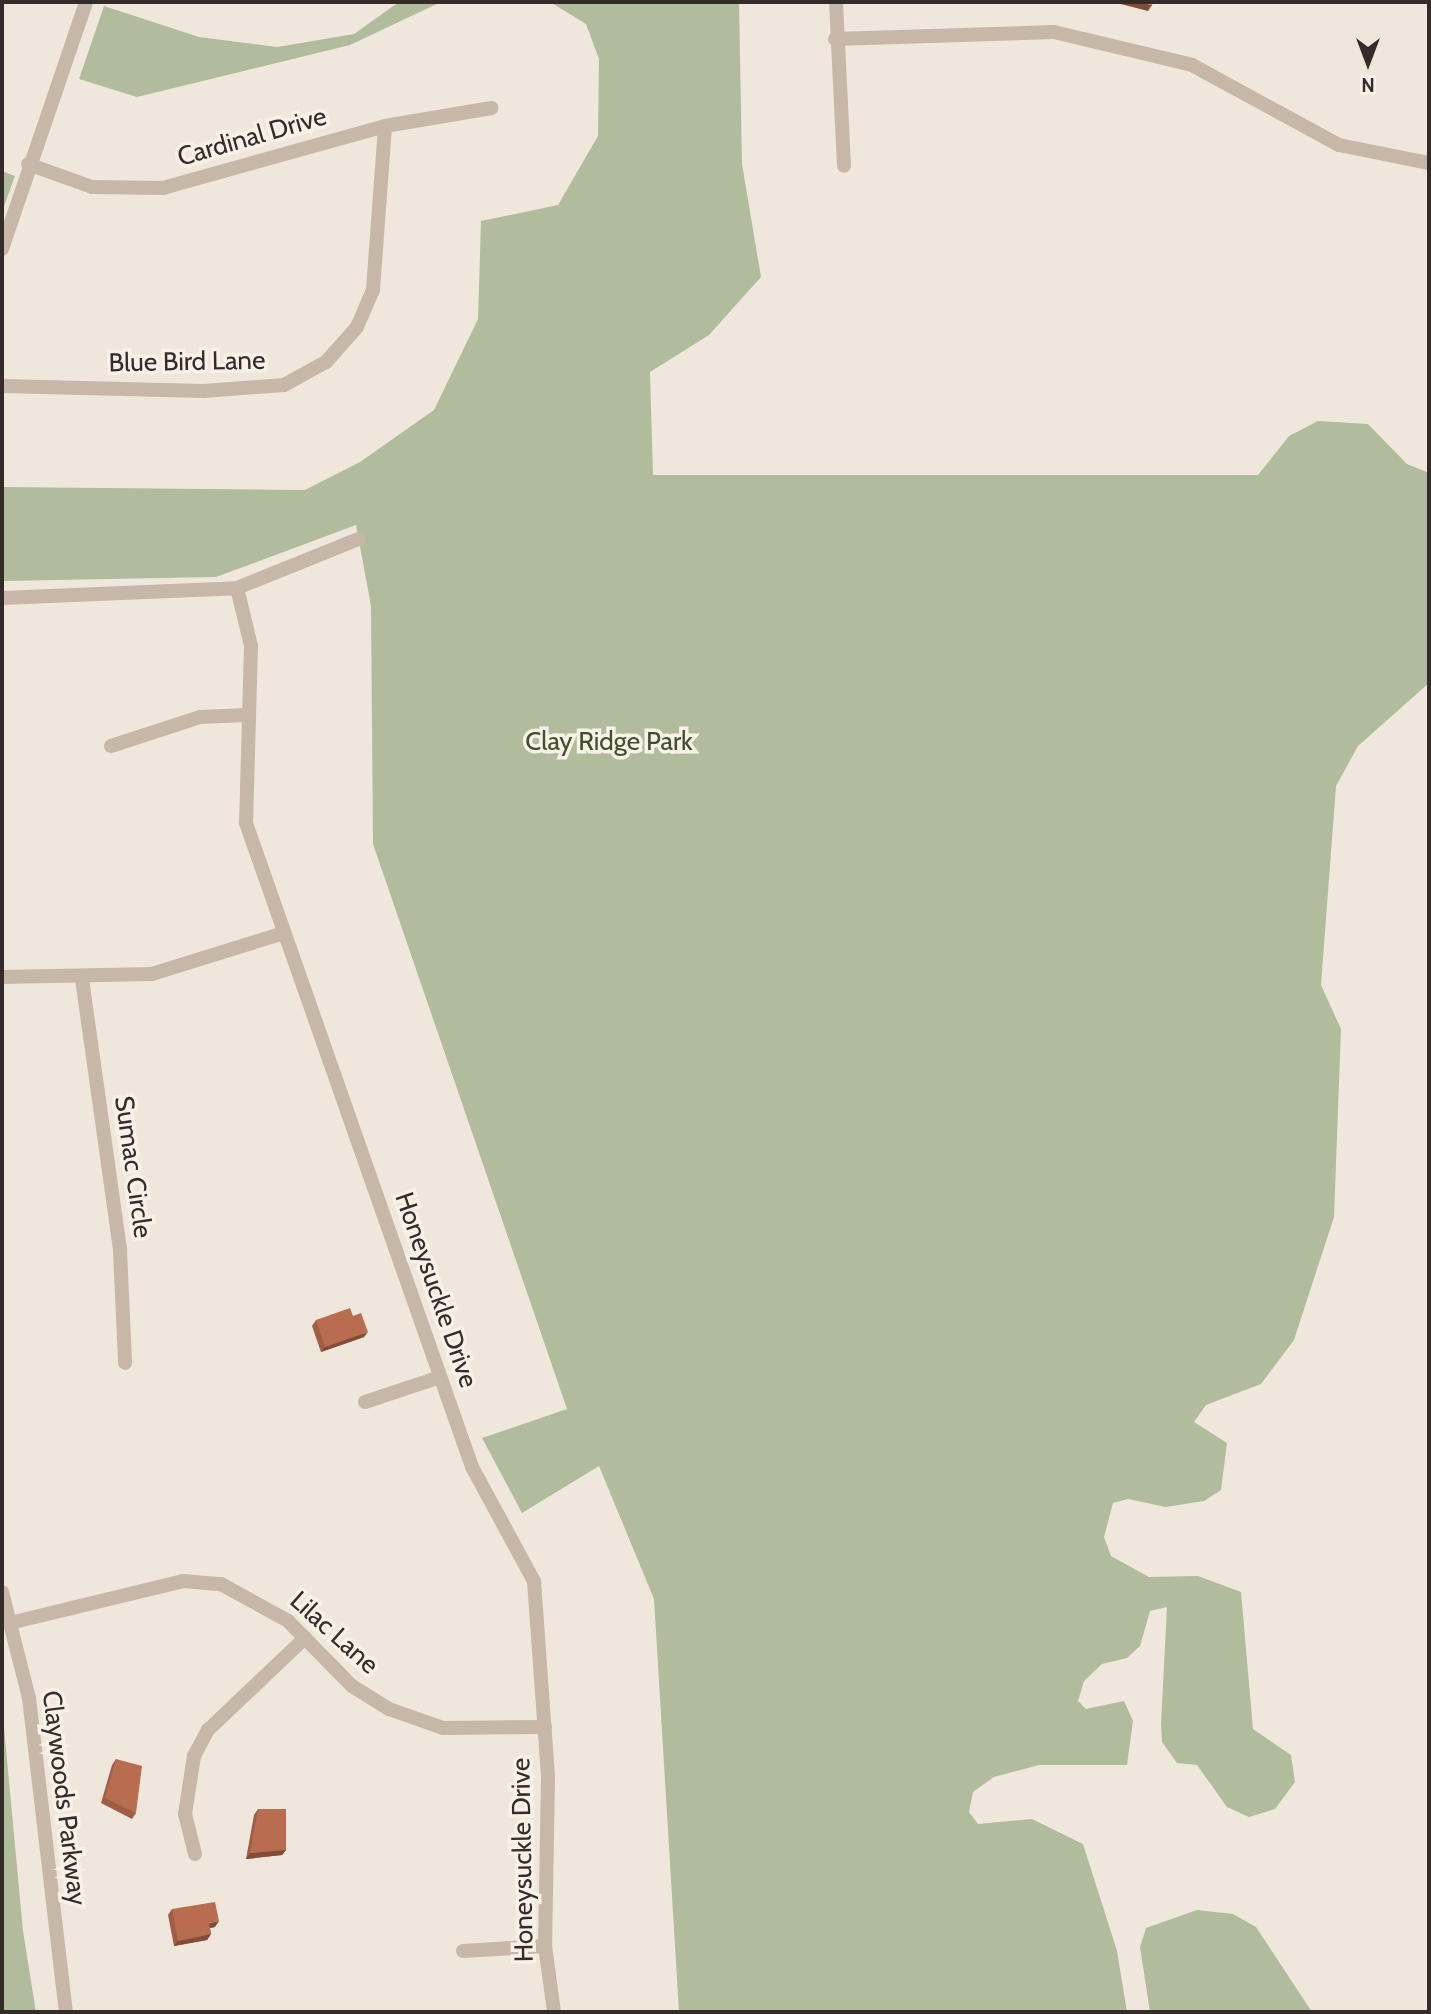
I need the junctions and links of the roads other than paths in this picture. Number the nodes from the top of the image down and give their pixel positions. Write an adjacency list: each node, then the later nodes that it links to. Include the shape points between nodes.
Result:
1 (86, 2): 7 (street)
2 (836, 2): 3 (street)
3 (835, 39): 6 (street, via 1054,32 1192,65 1339,145); 8 (street)
4 (491, 108): 5 (street, Cardinal Drive)
5 (385, 126): 7 (street, Cardinal Drive, via 163,188 92,187); 10 (street, Blue Bird Lane, via 373,290 356,327 326,362 284,385 257,387)
6 (1429, 163)
7 (28, 164): 9 (street)
8 (844, 166)
9 (2, 249)
10 (2, 386)
11 (359, 539): 12 (street)
12 (237, 588): 13 (street); 14 (street, Honeysuckle Drive, via 251,646)
13 (2, 598)
14 (247, 715): 15 (street, via 200,717); 16 (street, Honeysuckle Drive, via 246,823)
15 (111, 746)
16 (285, 933): 18 (street, via 152,974); 20 (street, Honeysuckle Drive)
17 (2, 977): 18 (street)
18 (82, 979): 19 (street, Sumac Circle, via 120,1251)
19 (125, 1363)
20 (440, 1377): 21 (street); 25 (street, Honeysuckle Drive, via 472,1467 534,1581)
21 (365, 1402)
22 (2, 1592): 23 (street, Claywoods Parkway)
23 (10, 1623): 24 (street, Lilac Lane, via 183,1581 221,1584 255,1597); 29 (street, Claywoods Parkway, via 29,1698)
24 (305, 1638): 25 (street, Lilac Lane, via 352,1686 389,1709 443,1728); 26 (street, via 208,1730 194,1756 185,1814)
25 (545, 1727): 27 (street, Honeysuckle Drive)
26 (195, 1854)
27 (545, 1946): 28 (street); 30 (street, Honeysuckle Drive)
28 (463, 1951)
29 (65, 2012)
30 (554, 2012)

